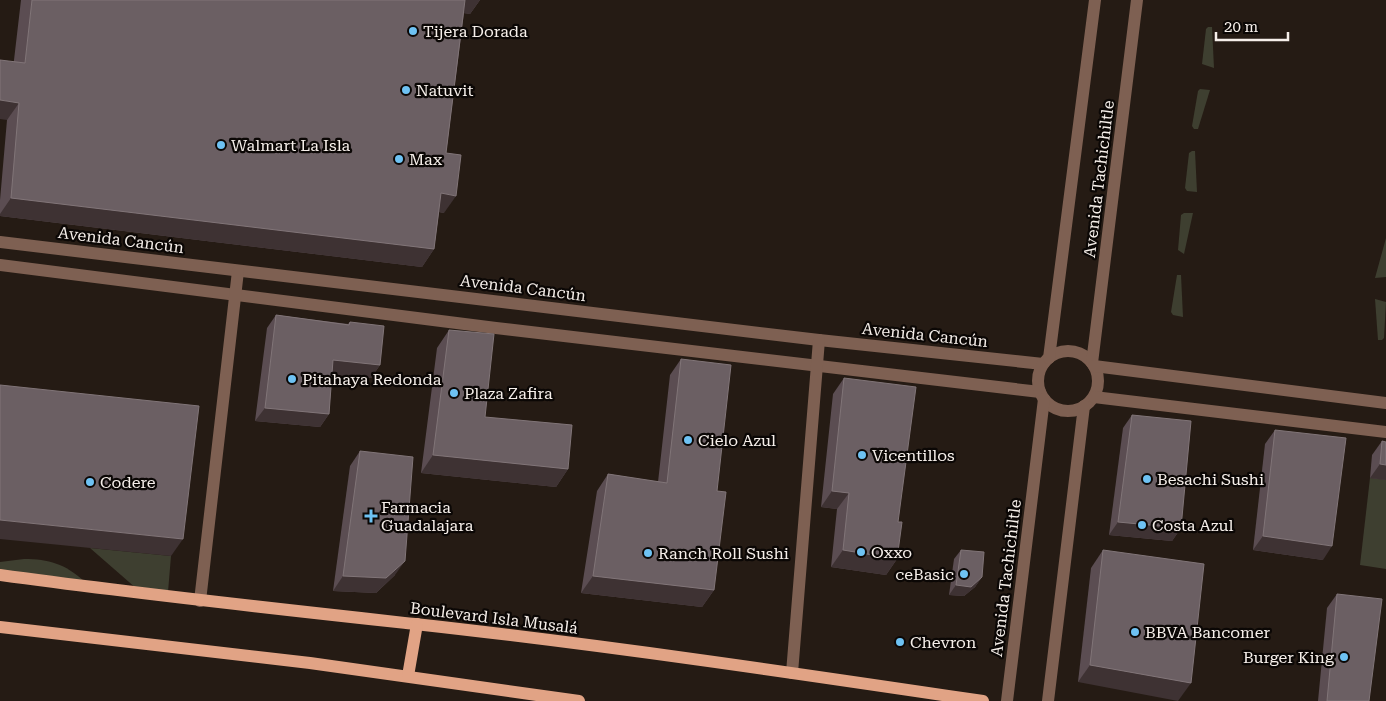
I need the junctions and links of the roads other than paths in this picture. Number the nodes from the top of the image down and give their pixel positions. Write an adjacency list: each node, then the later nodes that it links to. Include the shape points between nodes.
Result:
1 (1095, 0): 8 (street, Avenida Tachichiltle)
2 (1137, 0): 9 (street, Avenida Tachichiltle)
3 (0, 242): 5 (street, Avenida Cancún)
4 (0, 265): 6 (street)
5 (238, 270): 6 (street); 7 (street, Avenida Cancún)
6 (236, 294): 10 (street); 16 (street)
7 (819, 340): 8 (street, Avenida Cancún); 10 (street)
8 (1046, 361): 9 (street, via 1067,351 1085,356); 11 (street, via 1039,373)
9 (1093, 365): 12 (street, via 1098,382); 13 (street)
10 (817, 366): 11 (street); 19 (street)
11 (1042, 395): 12 (street, via 1058,410 1067,411); 23 (street, Avenida Tachichiltle)
12 (1089, 402): 14 (street); 24 (street)
13 (1386, 403)
14 (1386, 432)
15 (0, 575): 16 (main road, Boulevard Isla Musalá)
16 (200, 601): 17 (main road, Boulevard Isla Musalá)
17 (417, 624): 19 (main road, Boulevard Isla Musalá); 20 (main road)
18 (0, 627): 20 (main road)
19 (792, 673): 22 (main road, Boulevard Isla Musalá)
20 (408, 676): 21 (main road)
21 (579, 701)
22 (983, 701)
23 (1007, 701)
24 (1048, 701)

